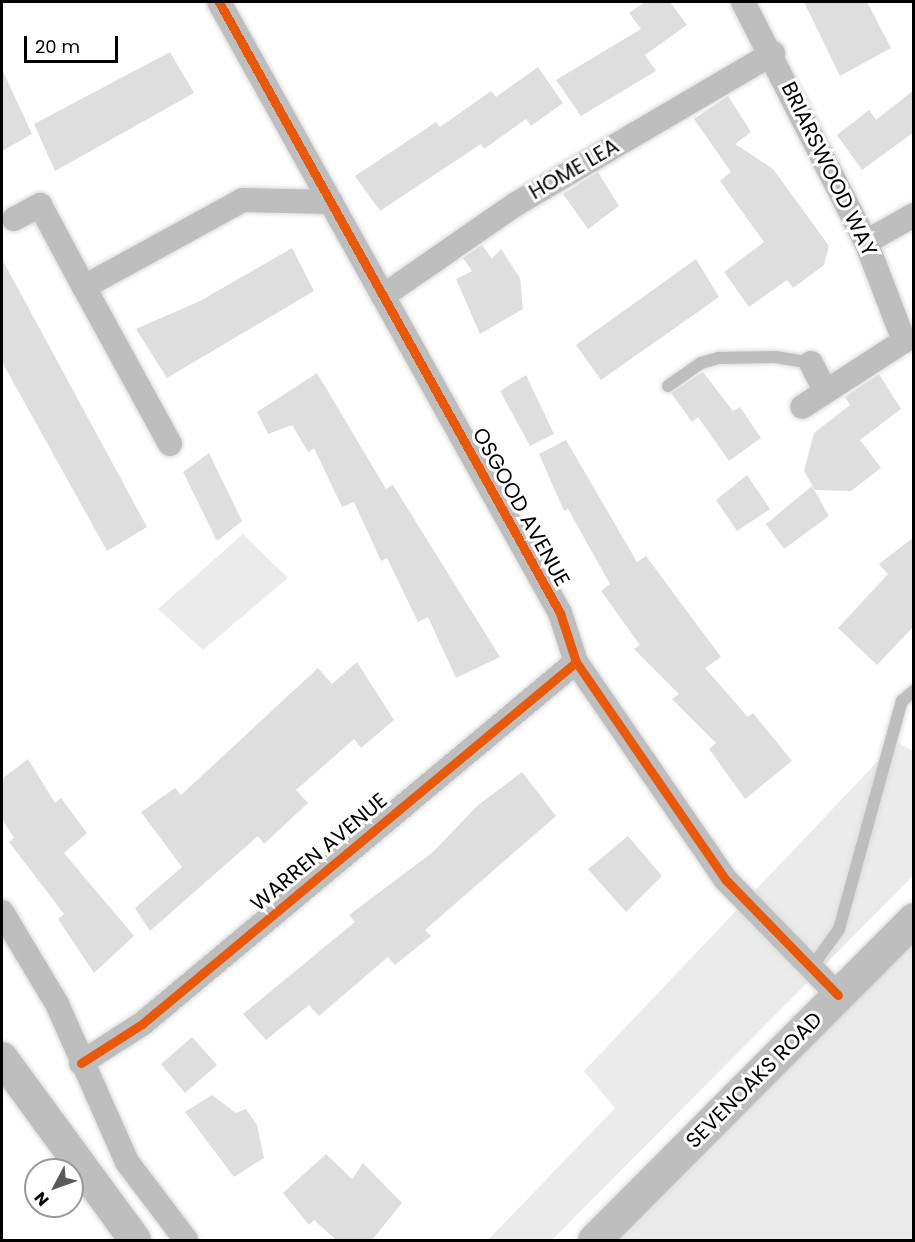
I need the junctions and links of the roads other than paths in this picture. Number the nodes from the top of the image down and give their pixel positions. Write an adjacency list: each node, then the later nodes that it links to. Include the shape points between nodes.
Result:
1 (219, 2): 4 (street, OSGOOD AVENUE)
2 (743, 2): 3 (street, BRIARSWOOD WAY)
3 (773, 52): 7 (street, BRIARSWOOD WAY); 9 (street, HOME LEA, via 516,204)
4 (331, 202): 8 (street, via 243,200); 9 (street, OSGOOD AVENUE)
5 (914, 215): 7 (street)
6 (14, 219): 8 (street, via 40,205)
7 (866, 242): 12 (street, BRIARSWOOD WAY, via 904,341)
8 (84, 287): 14 (street)
9 (383, 296): 15 (street, OSGOOD AVENUE, via 560,613)
10 (811, 363): 11 (lane, via 775,357 719,358 701,363); 12 (street)
11 (668, 386)
12 (824, 389): 13 (street)
13 (802, 407)
14 (171, 444)
15 (576, 662): 19 (street, OSGOOD AVENUE, via 725,879); 22 (street, WARREN AVENUE, via 142,1024)
16 (914, 691): 19 (lane, via 902,701 839,929)
17 (2, 912): 22 (street, via 42,975)
18 (914, 919): 20 (main road, SEVENOAKS ROAD)
19 (812, 967): 20 (street, OSGOOD AVENUE)
20 (838, 995): 25 (main road, SEVENOAKS ROAD)
21 (2, 1058): 23 (street)
22 (81, 1063): 24 (street, via 127,1162)
23 (135, 1240)
24 (186, 1240)
25 (594, 1240)

